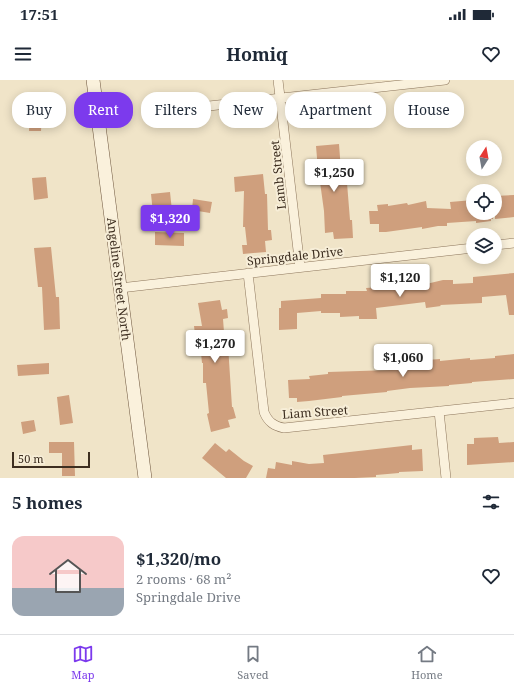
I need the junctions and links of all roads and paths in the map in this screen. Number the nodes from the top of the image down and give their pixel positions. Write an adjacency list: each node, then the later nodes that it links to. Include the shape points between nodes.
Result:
1 (93, 80): 11 (main road, Angeline Street North)
2 (278, 80): 4 (street, Lamb Street)
3 (445, 80): 4 (street)
4 (281, 98): 5 (street); 9 (street, Lamb Street)
5 (211, 106)
6 (514, 243): 7 (street)
7 (502, 244)
8 (466, 249): 9 (street, Springdale Drive)
9 (300, 267): 10 (street, Springdale Drive)
10 (248, 273): 11 (street, Springdale Drive); 13 (street, Liam Street, via 264,412 271,423 284,428)
11 (120, 288): 14 (main road, Angeline Street North)
12 (514, 404): 13 (street, Liam Street)
13 (439, 411): 15 (street)
14 (145, 478)
15 (446, 478)

